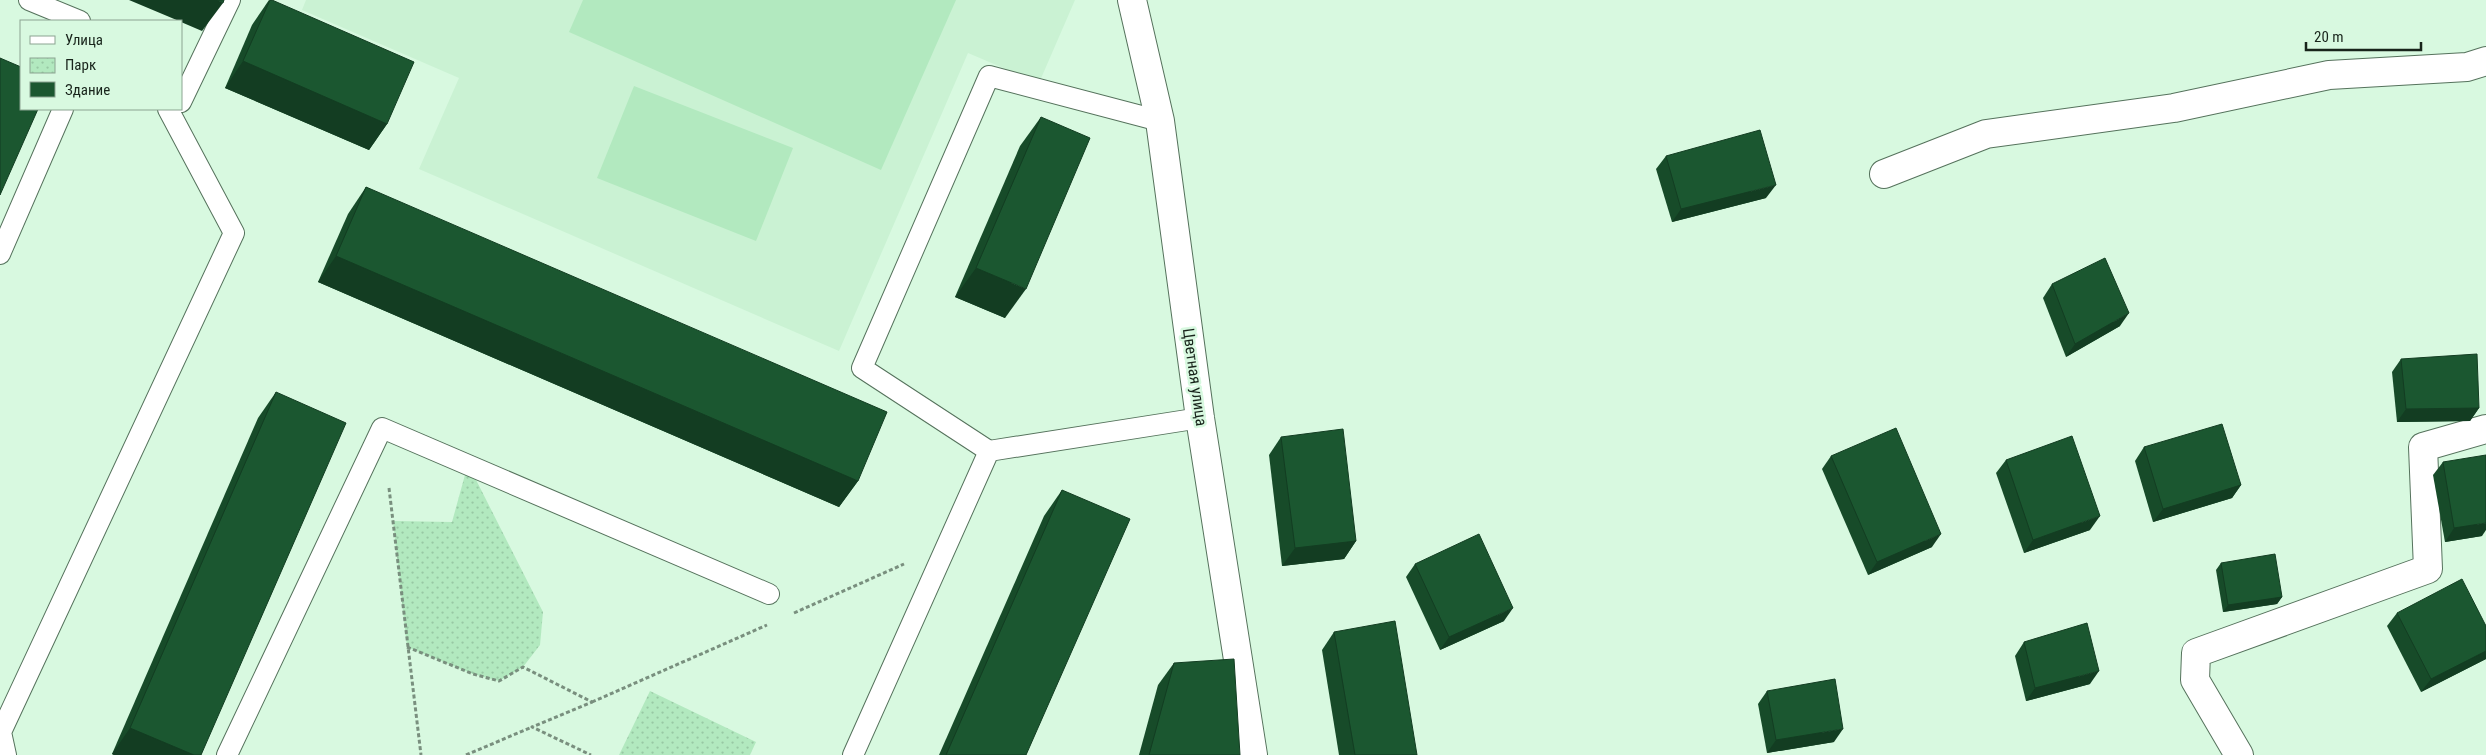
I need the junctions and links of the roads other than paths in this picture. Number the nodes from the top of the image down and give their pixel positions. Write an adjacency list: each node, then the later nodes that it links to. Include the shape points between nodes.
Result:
1 (29, 0): 4 (lane)
2 (230, 0): 6 (lane)
3 (1132, 0): 9 (street, Цветная улица)
4 (78, 20)
5 (2486, 61): 10 (street, via 2467,67 2329,75 2174,108 1986,134)
6 (182, 95)
7 (63, 110): 11 (lane)
8 (175, 110): 16 (lane, via 234,233 1,732)
9 (1160, 121): 12 (street, Цветная улица); 14 (lane, via 989,76 862,368)
10 (1884, 174)
11 (0, 254)
12 (1200, 418): 14 (lane); 19 (street, Цветная улица)
13 (2486, 429): 20 (street, via 2423,447 2428,570 2196,652 2195,680)
14 (989, 451): 18 (lane)
15 (769, 594): 17 (lane, via 382,428)
16 (6, 755)
17 (227, 755)
18 (853, 755)
19 (1253, 755)
20 (2239, 755)

